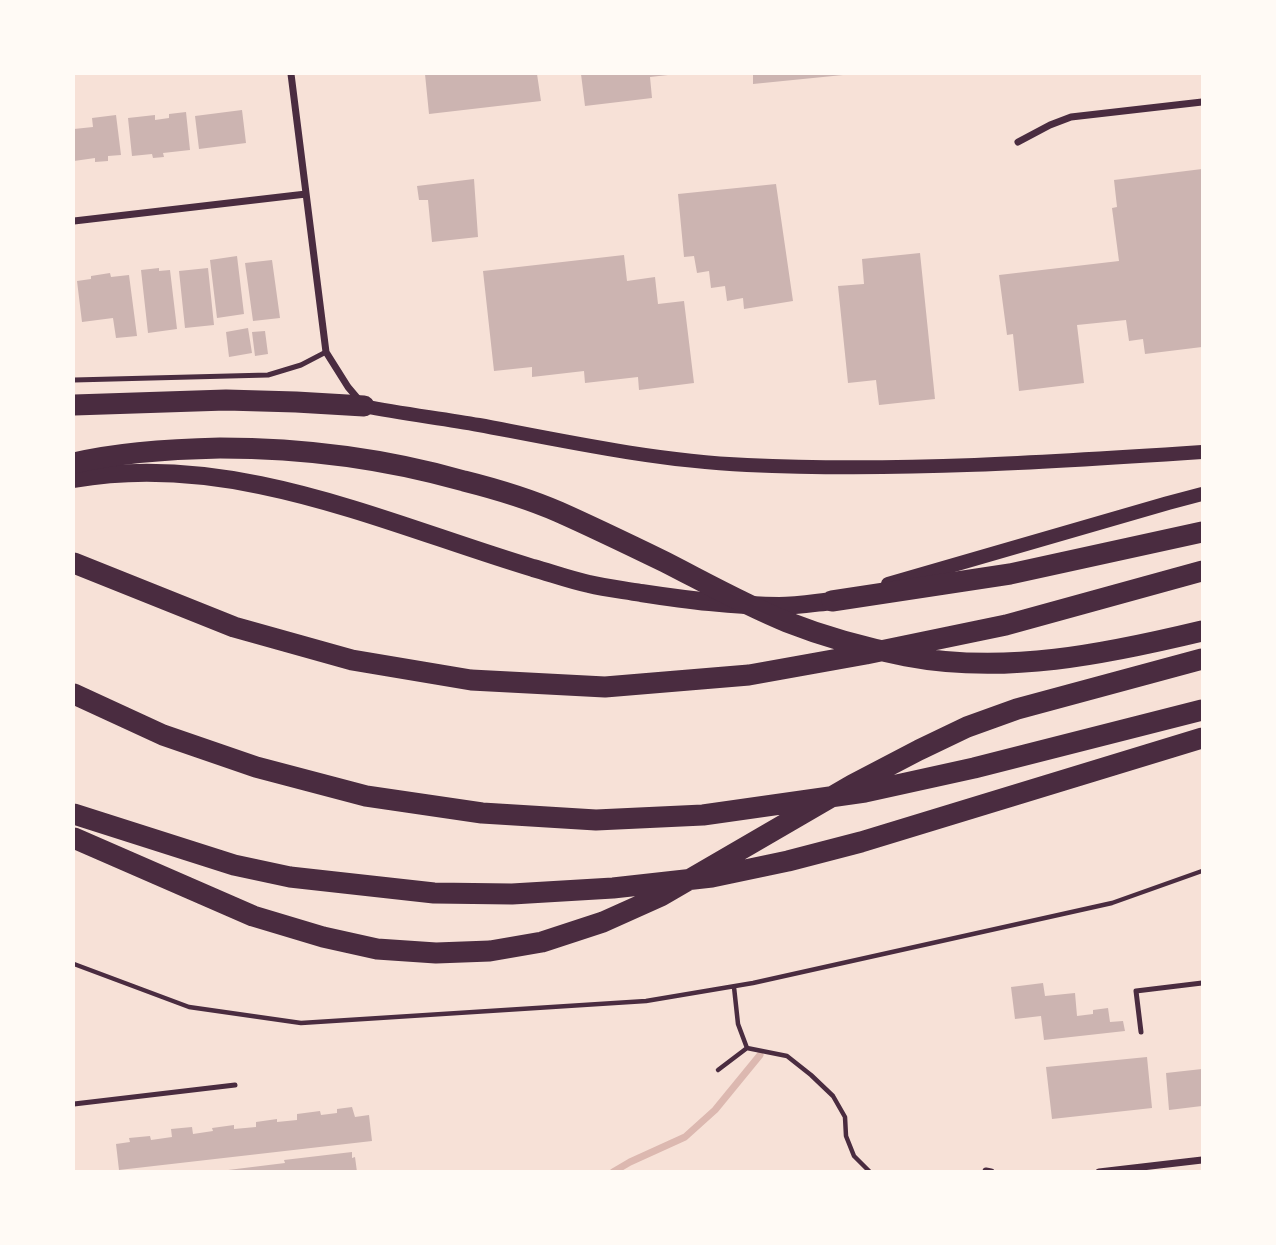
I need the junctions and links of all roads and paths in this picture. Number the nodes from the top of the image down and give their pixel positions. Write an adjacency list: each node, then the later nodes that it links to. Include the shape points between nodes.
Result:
1 (291, 74): 4 (street)
2 (1202, 102): 3 (street, via 1071,117)
3 (1018, 142)
4 (306, 194): 5 (street); 6 (street)
5 (74, 221)
6 (326, 352): 7 (lane, via 268,375); 9 (street)
7 (74, 380)
8 (74, 405): 9 (highway, via 226,400)
9 (364, 407): 10 (main road, via 659,457 744,465 952,466)
10 (1202, 452)
11 (75, 473): 16 (main road, via 176,473 268,486 589,584 732,604); 17 (highway, via 147,451 247,448 367,458 426,470 555,510 787,622 845,642 946,662 1059,660)
12 (1202, 494): 16 (main road)
13 (1202, 532): 16 (highway, via 1010,574)
14 (74, 563): 15 (highway, via 234,627 352,660 471,680 605,688 749,675 866,654 1006,625)
15 (1202, 571)
16 (832, 601)
17 (1202, 631)
18 (1202, 659): 23 (highway, via 967,727 852,785 661,896 542,942 490,951 377,949 323,937 253,916)
19 (74, 694): 20 (highway, via 163,735 256,767 366,796 482,813 596,820 703,816 865,792)
20 (1202, 710)
21 (1202, 738): 22 (highway, via 788,861 712,877 613,888 434,894 290,877 234,865)
22 (74, 814)
23 (74, 838)
24 (1202, 871): 27 (path, via 1112,903)
25 (74, 964): 27 (path, via 189,1007 301,1023 646,1001)
26 (1202, 984): 28 (lane, via 1136,991)
27 (734, 987): 29 (path, via 738,1024)
28 (1141, 1032)
29 (747, 1048): 30 (path); 34 (path, via 787,1056 833,1096 845,1117 854,1156)
30 (718, 1070)
31 (235, 1085): 32 (lane)
32 (74, 1104)
33 (1202, 1160): 35 (street)
34 (870, 1171)
35 (1099, 1171)

